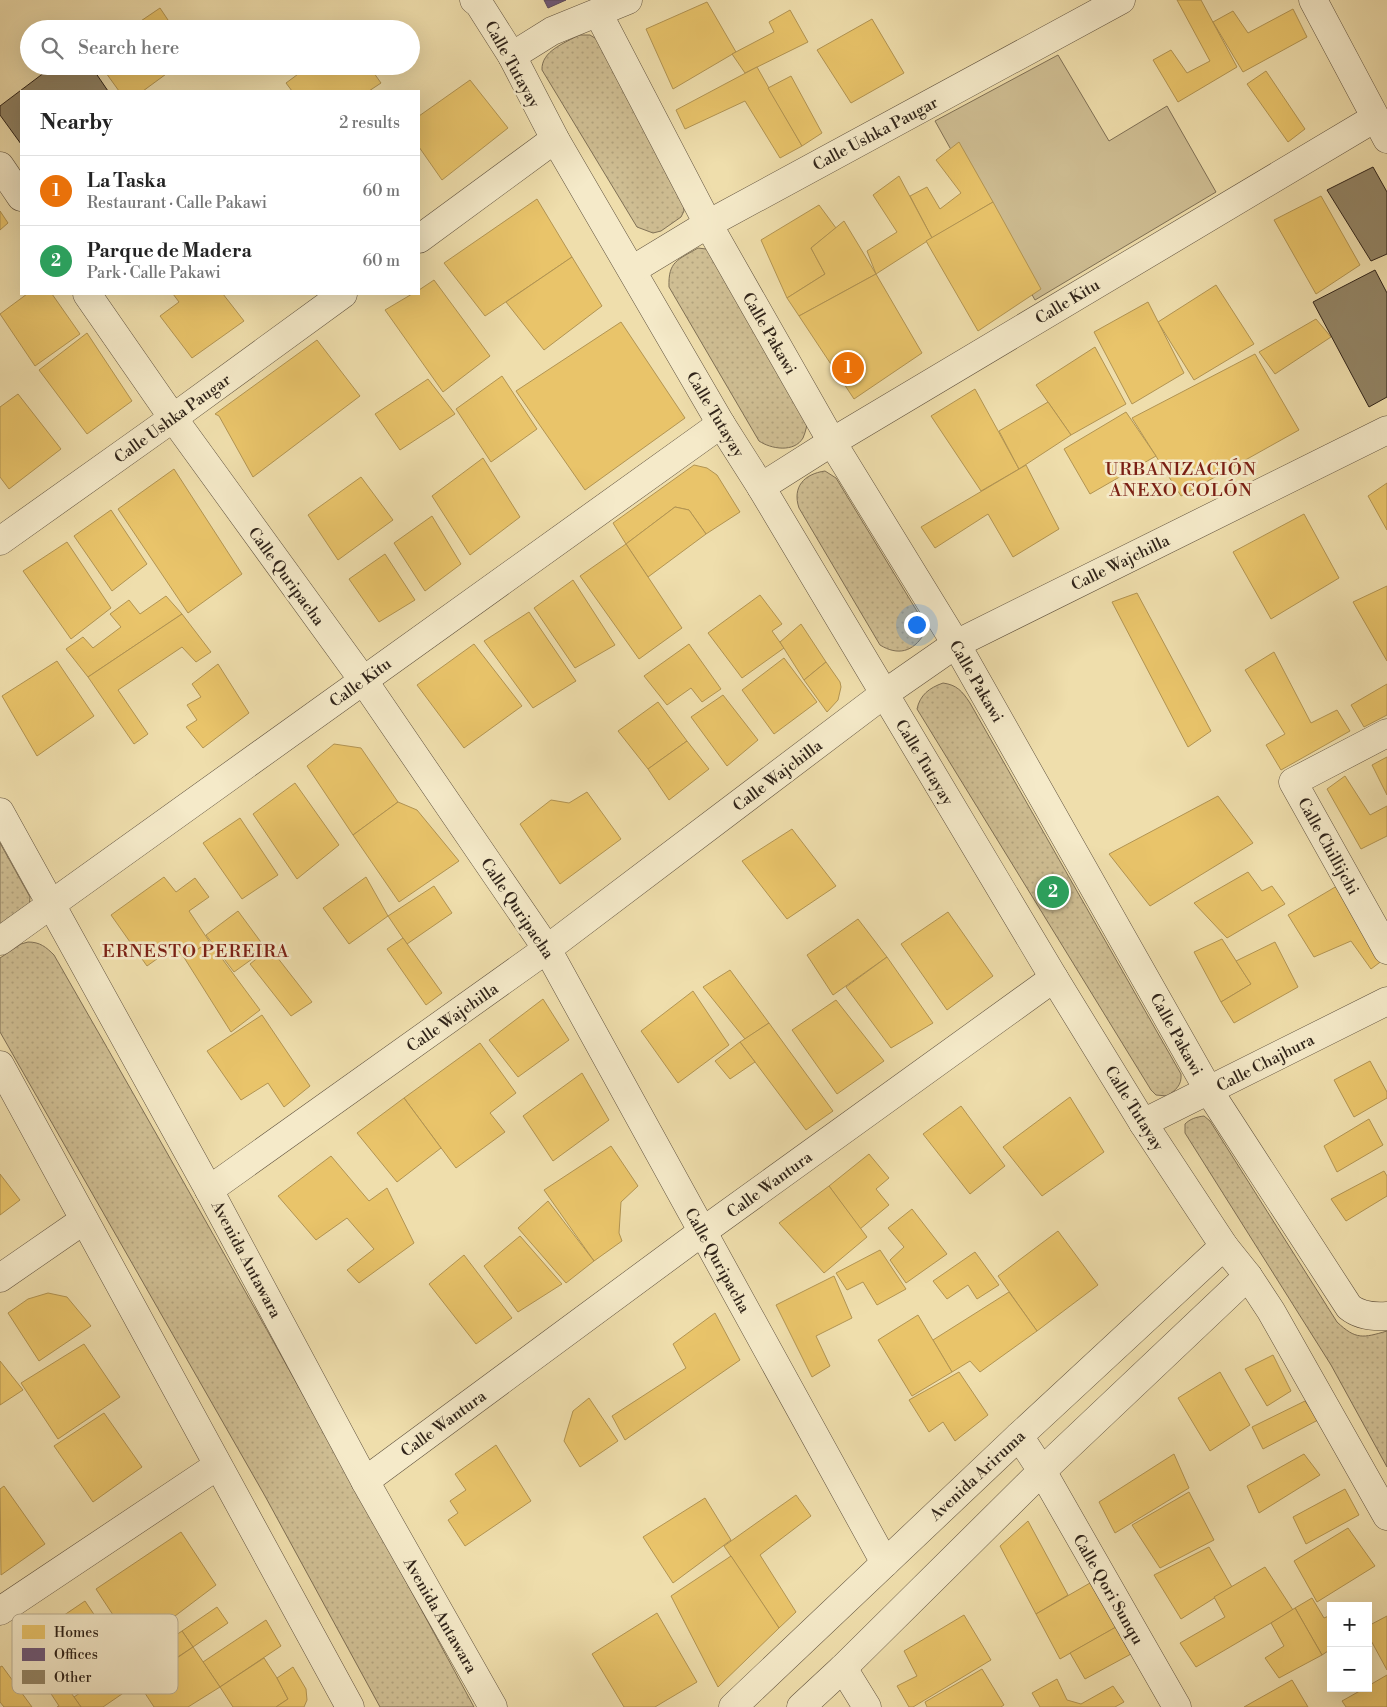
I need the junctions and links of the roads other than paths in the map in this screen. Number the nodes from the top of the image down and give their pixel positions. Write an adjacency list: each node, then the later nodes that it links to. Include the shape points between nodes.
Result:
1 (474, 0): 6 (street, Calle Tutayay)
2 (628, 0): 5 (street)
3 (1121, 0): 11 (street, Calle Ushka Paugar)
4 (1313, 0): 7 (street)
5 (598, 13): 6 (street, via 552,31); 11 (street, Calle Pakawi)
6 (512, 56): 8 (street, Calle Tutayay)
7 (1381, 128): 19 (street, Calle Kitu)
8 (555, 139): 12 (street); 13 (street, Calle Tutayay)
9 (0, 166): 10 (street)
10 (20, 196)
11 (708, 224): 13 (street, Calle Ushka Paugar); 19 (street, Calle Pakawi)
12 (420, 238)
13 (632, 270): 17 (street, Calle Tutayay)
14 (88, 295): 16 (street, Calle Quripacha)
15 (342, 295): 16 (street, Calle Ushka Paugar)
16 (173, 418): 21 (street, Calle Ushka Paugar); 23 (street, Calle Quripacha)
17 (721, 424): 20 (street, Calle Tutayay); 23 (street, Calle Kitu)
18 (1387, 430): 22 (street, Calle Wajchilla)
19 (832, 442): 20 (street, Calle Kitu); 22 (street, Calle Pakawi)
20 (761, 488): 24 (street, Calle Tutayay)
21 (0, 541)
22 (956, 644): 24 (street, Calle Wajchilla); 34 (street, Calle Pakawi)
23 (363, 680): 27 (street, Calle Kitu); 29 (street, Calle Quripacha)
24 (884, 694): 29 (street, Calle Wajchilla); 31 (street, Calle Tutayay)
25 (1387, 733): 30 (street, Calle Chillijchi, via 1293,782)
26 (0, 812): 27 (street, Avenida Antawara)
27 (51, 905): 28 (street, Calle Kitu); 36 (street, Avenida Antawara)
28 (0, 941)
29 (547, 949): 36 (street, Calle Wajchilla); 38 (street, Calle Quripacha)
30 (1387, 950)
31 (1054, 978): 35 (street, Calle Tutayay); 38 (street, Calle Wantura)
32 (1387, 1000): 34 (street, Calle Chajhura)
33 (0, 1065): 37 (street)
34 (1209, 1091): 35 (street, Calle Chajhura); 42 (street, Calle Pakawi, via 1349,1307 1356,1313)
35 (1143, 1123): 39 (street, Calle Tutayay)
36 (210, 1190): 46 (street, Avenida Antawara)
37 (84, 1220): 41 (street); 44 (street)
38 (702, 1232): 46 (street, Calle Wantura); 48 (street, Calle Quripacha)
39 (1224, 1246): 40 (street, Calle Tutayay); 43 (street, Avenida Ariruma)
40 (1248, 1276): 45 (street); 47 (street, Calle Tutayay)
41 (0, 1278)
42 (1387, 1316)
43 (1019, 1436): 45 (street, Calle Qori Sunqu); 48 (street, Avenida Ariruma)
44 (218, 1466): 49 (street); 51 (street)
45 (1042, 1471): 50 (street); 56 (street, Calle Qori Sunqu)
46 (365, 1481): 52 (street, Avenida Antawara)
47 (1387, 1516)
48 (885, 1563): 53 (street, Avenida Ariruma)
49 (0, 1611)
50 (843, 1668): 54 (street); 55 (street)
51 (350, 1707)
52 (493, 1707)
53 (734, 1707)
54 (801, 1707)
55 (867, 1707)
56 (1177, 1707)

